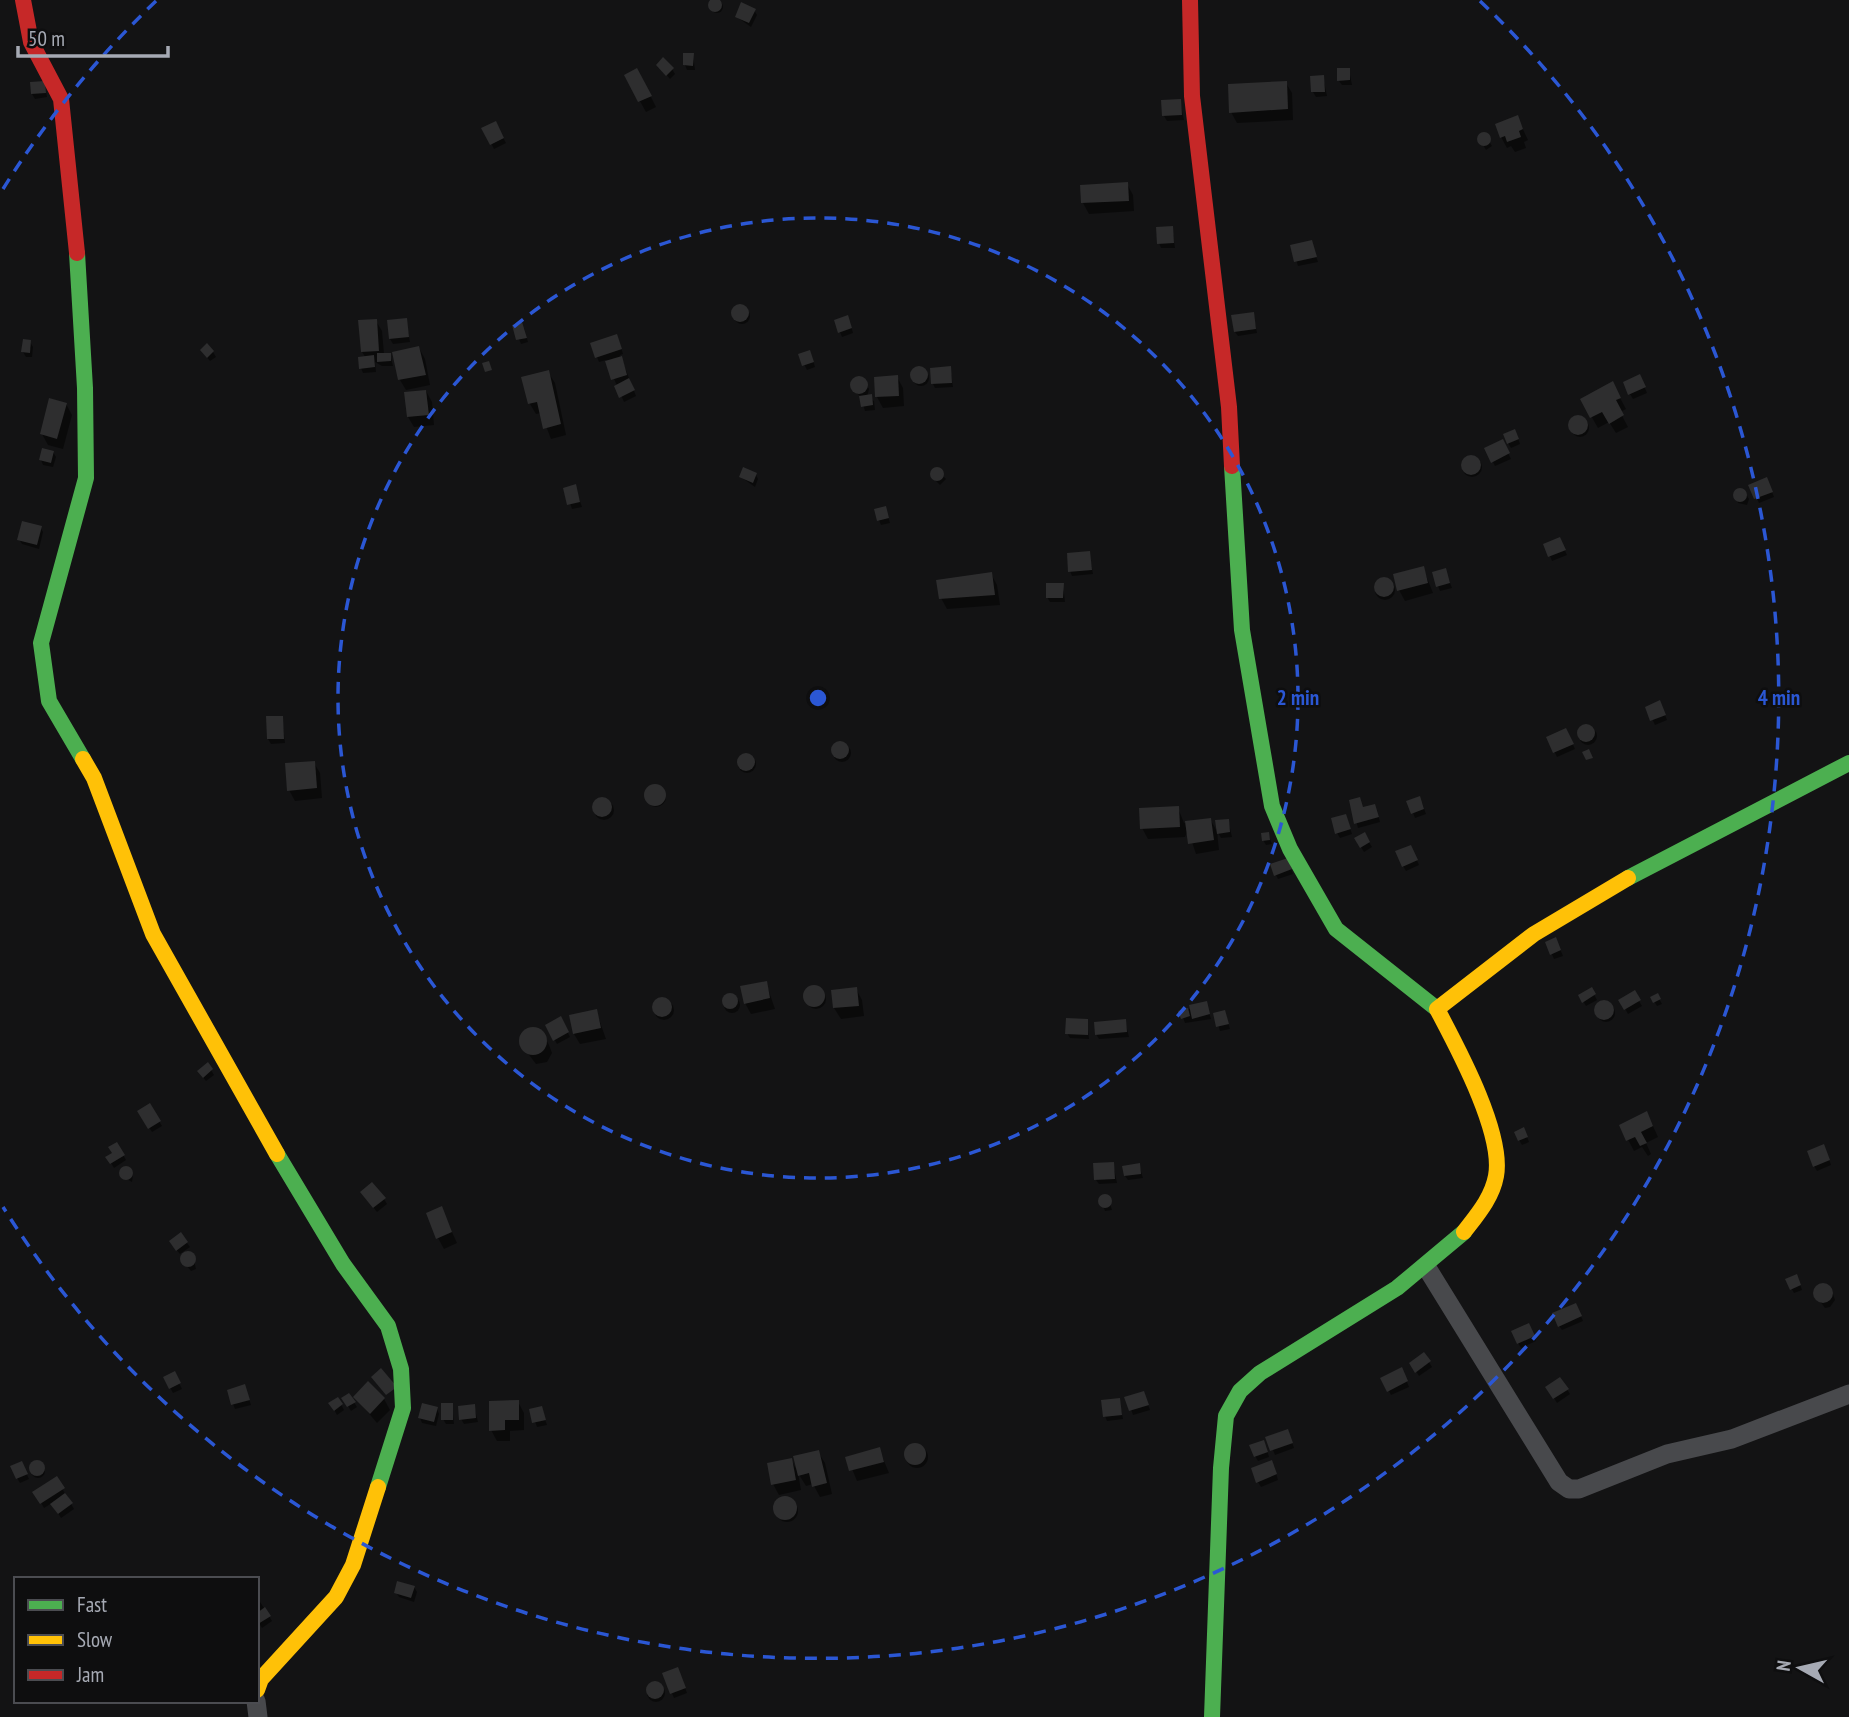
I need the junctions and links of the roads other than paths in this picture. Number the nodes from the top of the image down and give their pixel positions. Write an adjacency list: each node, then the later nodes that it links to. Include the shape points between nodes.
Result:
1 (23, 0): 7 (street, via 31,42 61,99 75,212 85,388 86,478 41,643 49,701 94,778 153,934 233,1080 344,1264 388,1326 401,1369 403,1408 353,1565 336,1597)
2 (1190, 0): 4 (street, via 1192,96 1229,407 1242,630 1269,796 1290,849 1336,929)
3 (1849, 763): 4 (street, via 1603,891 1534,934)
4 (1437, 1009): 5 (street, via 1466,1067 1497,1154 1496,1177 1483,1211)
5 (1427, 1268): 6 (street, via 1559,1482 1569,1489 1667,1454 1731,1439); 8 (street, via 1260,1373 1240,1391 1226,1416)
6 (1849, 1394)
7 (259, 1684)
8 (1212, 1717)

